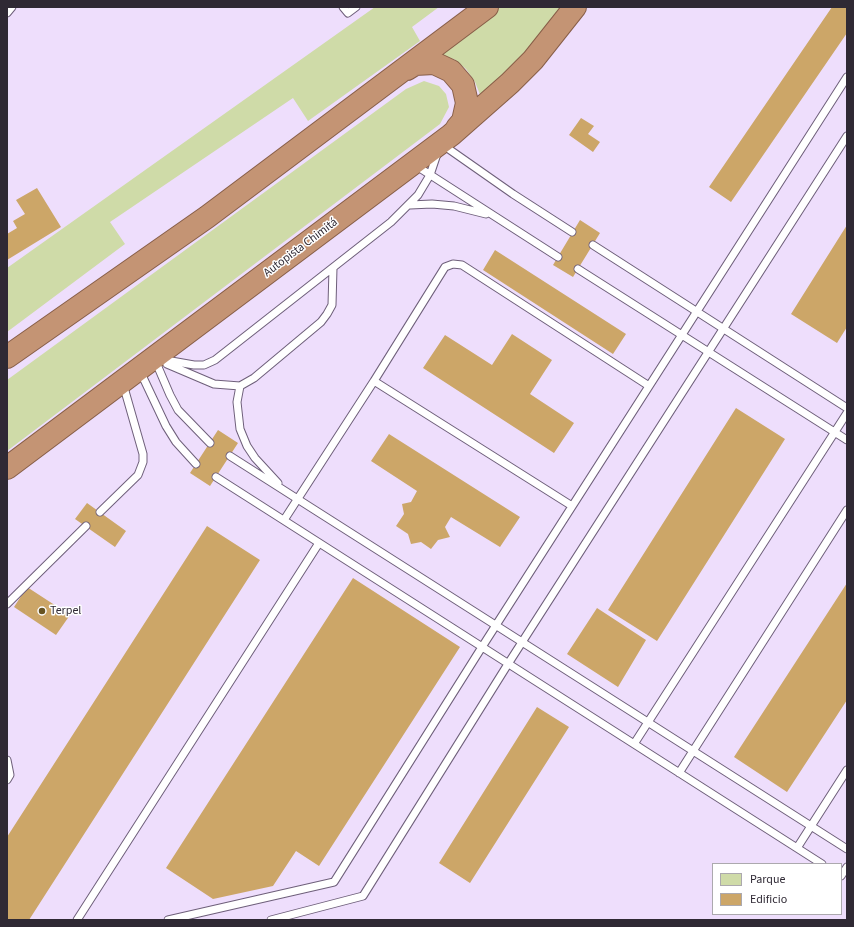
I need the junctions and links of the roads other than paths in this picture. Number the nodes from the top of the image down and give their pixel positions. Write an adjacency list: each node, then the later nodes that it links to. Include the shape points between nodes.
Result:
1 (12, 7): 6 (lane)
2 (343, 7): 3 (lane, via 348,13)
3 (356, 7)
4 (486, 7): 7 (highway)
5 (576, 7): 10 (highway, Autopista Chimitá, via 524,69)
6 (7, 12)
7 (399, 74): 10 (highway, via 415,64 434,63 451,71 463,85 467,103 463,121); 23 (highway, via 207,217)
8 (847, 77): 19 (lane)
9 (847, 136): 20 (lane)
10 (446, 139): 11 (highway, Autopista Chimitá); 14 (lane, via 513,194)
11 (422, 169): 12 (lane); 13 (lane); 24 (highway, Autopista Chimitá)
12 (410, 205): 13 (lane, via 454,206); 17 (lane)
13 (498, 218): 16 (lane)
14 (572, 232)
15 (593, 245): 19 (lane)
16 (558, 257)
17 (333, 268): 24 (lane, via 215,360 204,365); 26 (lane, via 332,305 324,318 254,378)
18 (578, 269): 21 (lane)
19 (696, 312): 20 (lane); 21 (lane)
20 (723, 329): 22 (lane); 28 (lane)
21 (682, 335): 22 (lane); 27 (lane)
22 (708, 352): 30 (lane); 47 (lane)
23 (7, 357)
24 (139, 370): 26 (lane, via 214,384); 32 (lane, via 170,395 178,410); 34 (lane, via 166,426 176,442); 35 (highway, Autopista Chimitá); 41 (lane, via 143,462 138,475)
25 (374, 381): 27 (lane, via 445,267 453,264 462,265); 38 (lane); 39 (lane)
26 (240, 386): 37 (lane, via 236,402 237,417 247,446)
27 (649, 386): 39 (lane)
28 (847, 408)
29 (847, 413): 30 (lane)
30 (834, 432): 31 (lane); 50 (lane)
31 (847, 440)
32 (210, 443)
33 (230, 456): 37 (lane)
34 (196, 464)
35 (7, 468)
36 (216, 477): 42 (lane)
37 (285, 491): 38 (lane)
38 (297, 499): 42 (lane); 46 (lane)
39 (572, 506): 46 (lane)
40 (847, 510): 52 (lane)
41 (100, 512)
42 (284, 520): 44 (lane)
43 (86, 526): 45 (lane)
44 (319, 543): 48 (lane); 61 (lane)
45 (7, 604)
46 (496, 625): 47 (lane); 48 (lane)
47 (522, 642): 49 (lane); 50 (lane)
48 (482, 647): 49 (lane); 62 (lane, via 334,882)
49 (508, 664): 51 (lane); 63 (lane, via 363,896)
50 (648, 722): 51 (lane); 52 (lane)
51 (634, 744): 55 (lane)
52 (693, 751): 55 (lane); 57 (lane)
53 (7, 760): 56 (lane, via 10,775)
54 (847, 770): 57 (lane)
55 (679, 773): 58 (lane)
56 (7, 780)
57 (811, 826): 58 (lane); 59 (lane)
58 (797, 848): 60 (lane)
59 (847, 849)
60 (820, 863)
61 (77, 920)
62 (168, 920)
63 (271, 920)

